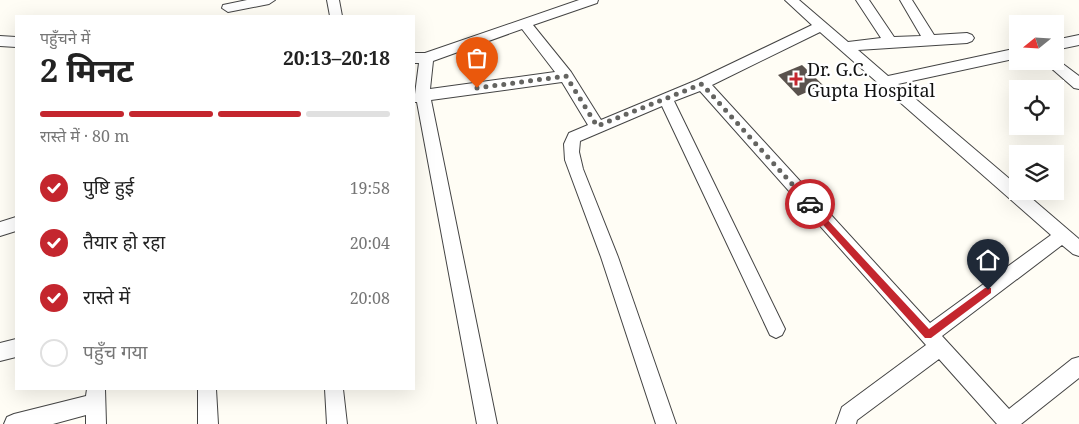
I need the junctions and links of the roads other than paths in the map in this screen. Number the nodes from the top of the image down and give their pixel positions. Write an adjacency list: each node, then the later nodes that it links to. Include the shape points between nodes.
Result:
1 (269, 0): 7 (street)
2 (333, 0): 8 (street)
3 (592, 0): 9 (street)
4 (791, 0): 10 (street)
5 (862, 0): 12 (street)
6 (906, 0): 13 (street)
7 (228, 8)
8 (336, 15)
9 (525, 24): 20 (street); 22 (street)
10 (822, 26): 18 (street); 24 (street)
11 (968, 38): 13 (street)
12 (889, 40): 13 (street); 18 (street)
13 (930, 40)
14 (1079, 40): 17 (street)
15 (0, 41): 16 (street)
16 (15, 42)
17 (1064, 43)
18 (845, 47): 23 (street)
19 (1009, 55): 23 (street)
20 (420, 58): 26 (street)
21 (1061, 70): 25 (street)
22 (566, 76): 26 (street); 28 (street)
23 (885, 82): 31 (street)
24 (702, 84): 27 (street); 34 (street)
25 (1079, 84)
26 (418, 96): 46 (street)
27 (666, 99): 28 (street); 33 (street)
28 (597, 126): 47 (street, via 574,137 571,150)
29 (15, 224): 30 (street)
30 (0, 229)
31 (1063, 235): 32 (street); 34 (street)
32 (1079, 249)
33 (776, 329)
34 (934, 341): 41 (street); 48 (street, via 849,414)
35 (15, 348): 36 (street)
36 (0, 352)
37 (1079, 366): 41 (street)
38 (207, 390): 44 (street)
39 (334, 390): 45 (street)
40 (96, 396): 42 (street); 43 (street)
41 (1009, 423)
42 (14, 424)
43 (96, 424)
44 (208, 424)
45 (337, 424)
46 (487, 424)
47 (666, 424)
48 (846, 424)

